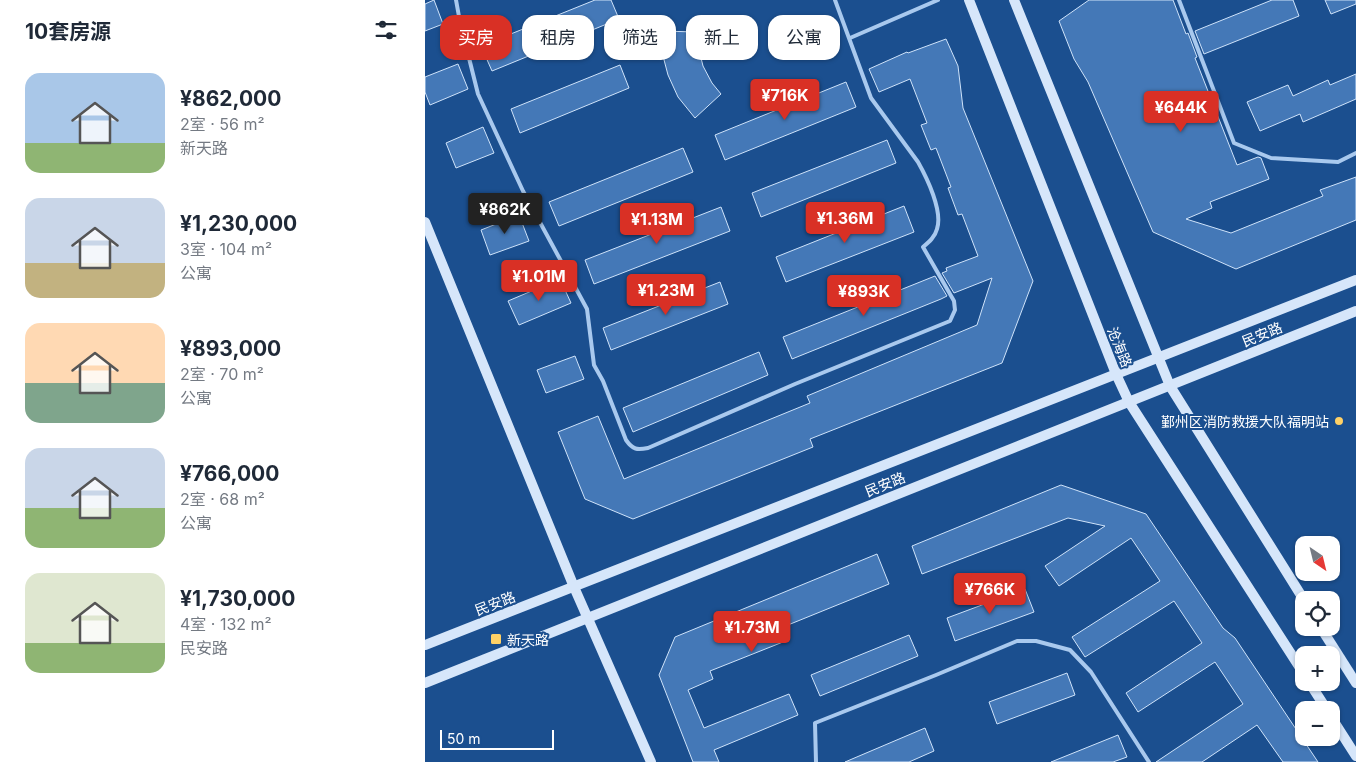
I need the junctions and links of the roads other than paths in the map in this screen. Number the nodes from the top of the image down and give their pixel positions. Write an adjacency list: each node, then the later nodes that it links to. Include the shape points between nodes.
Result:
1 (457, 0): 7 (lane, via 478,94 523,192 587,309 594,365 626,440 638,450 950,321 955,310 954,300 923,247 938,227 936,200 918,162 871,98)
2 (835, 0): 7 (lane)
3 (938, 0): 7 (lane)
4 (969, 0): 13 (main road, 沧海路)
5 (1014, 0): 12 (main road)
6 (1179, 0): 8 (lane, via 1234,143 1271,158 1338,162)
7 (850, 38)
8 (1356, 152)
9 (425, 222): 16 (main road)
10 (1356, 280): 12 (main road, 民安路)
11 (1356, 311): 14 (main road, 民安路)
12 (1158, 358): 13 (main road, 民安路); 14 (main road)
13 (1116, 374): 15 (main road, 沧海路); 16 (main road, 民安路)
14 (1170, 386): 15 (main road, 民安路); 17 (main road)
15 (1129, 402): 18 (main road, 民安路); 21 (main road, 沧海路)
16 (574, 587): 18 (main road); 20 (main road, 民安路)
17 (1298, 591)
18 (588, 618): 22 (main road, 民安路); 26 (main road)
19 (1326, 636): 23 (main road)
20 (425, 646)
21 (1295, 660)
22 (425, 683)
23 (1356, 683)
24 (1340, 731): 25 (main road)
25 (1356, 756)
26 (651, 762)
27 (816, 762): 28 (lane, via 815,723 1017,641 1036,641 1070,650 1091,672)
28 (1149, 762)

